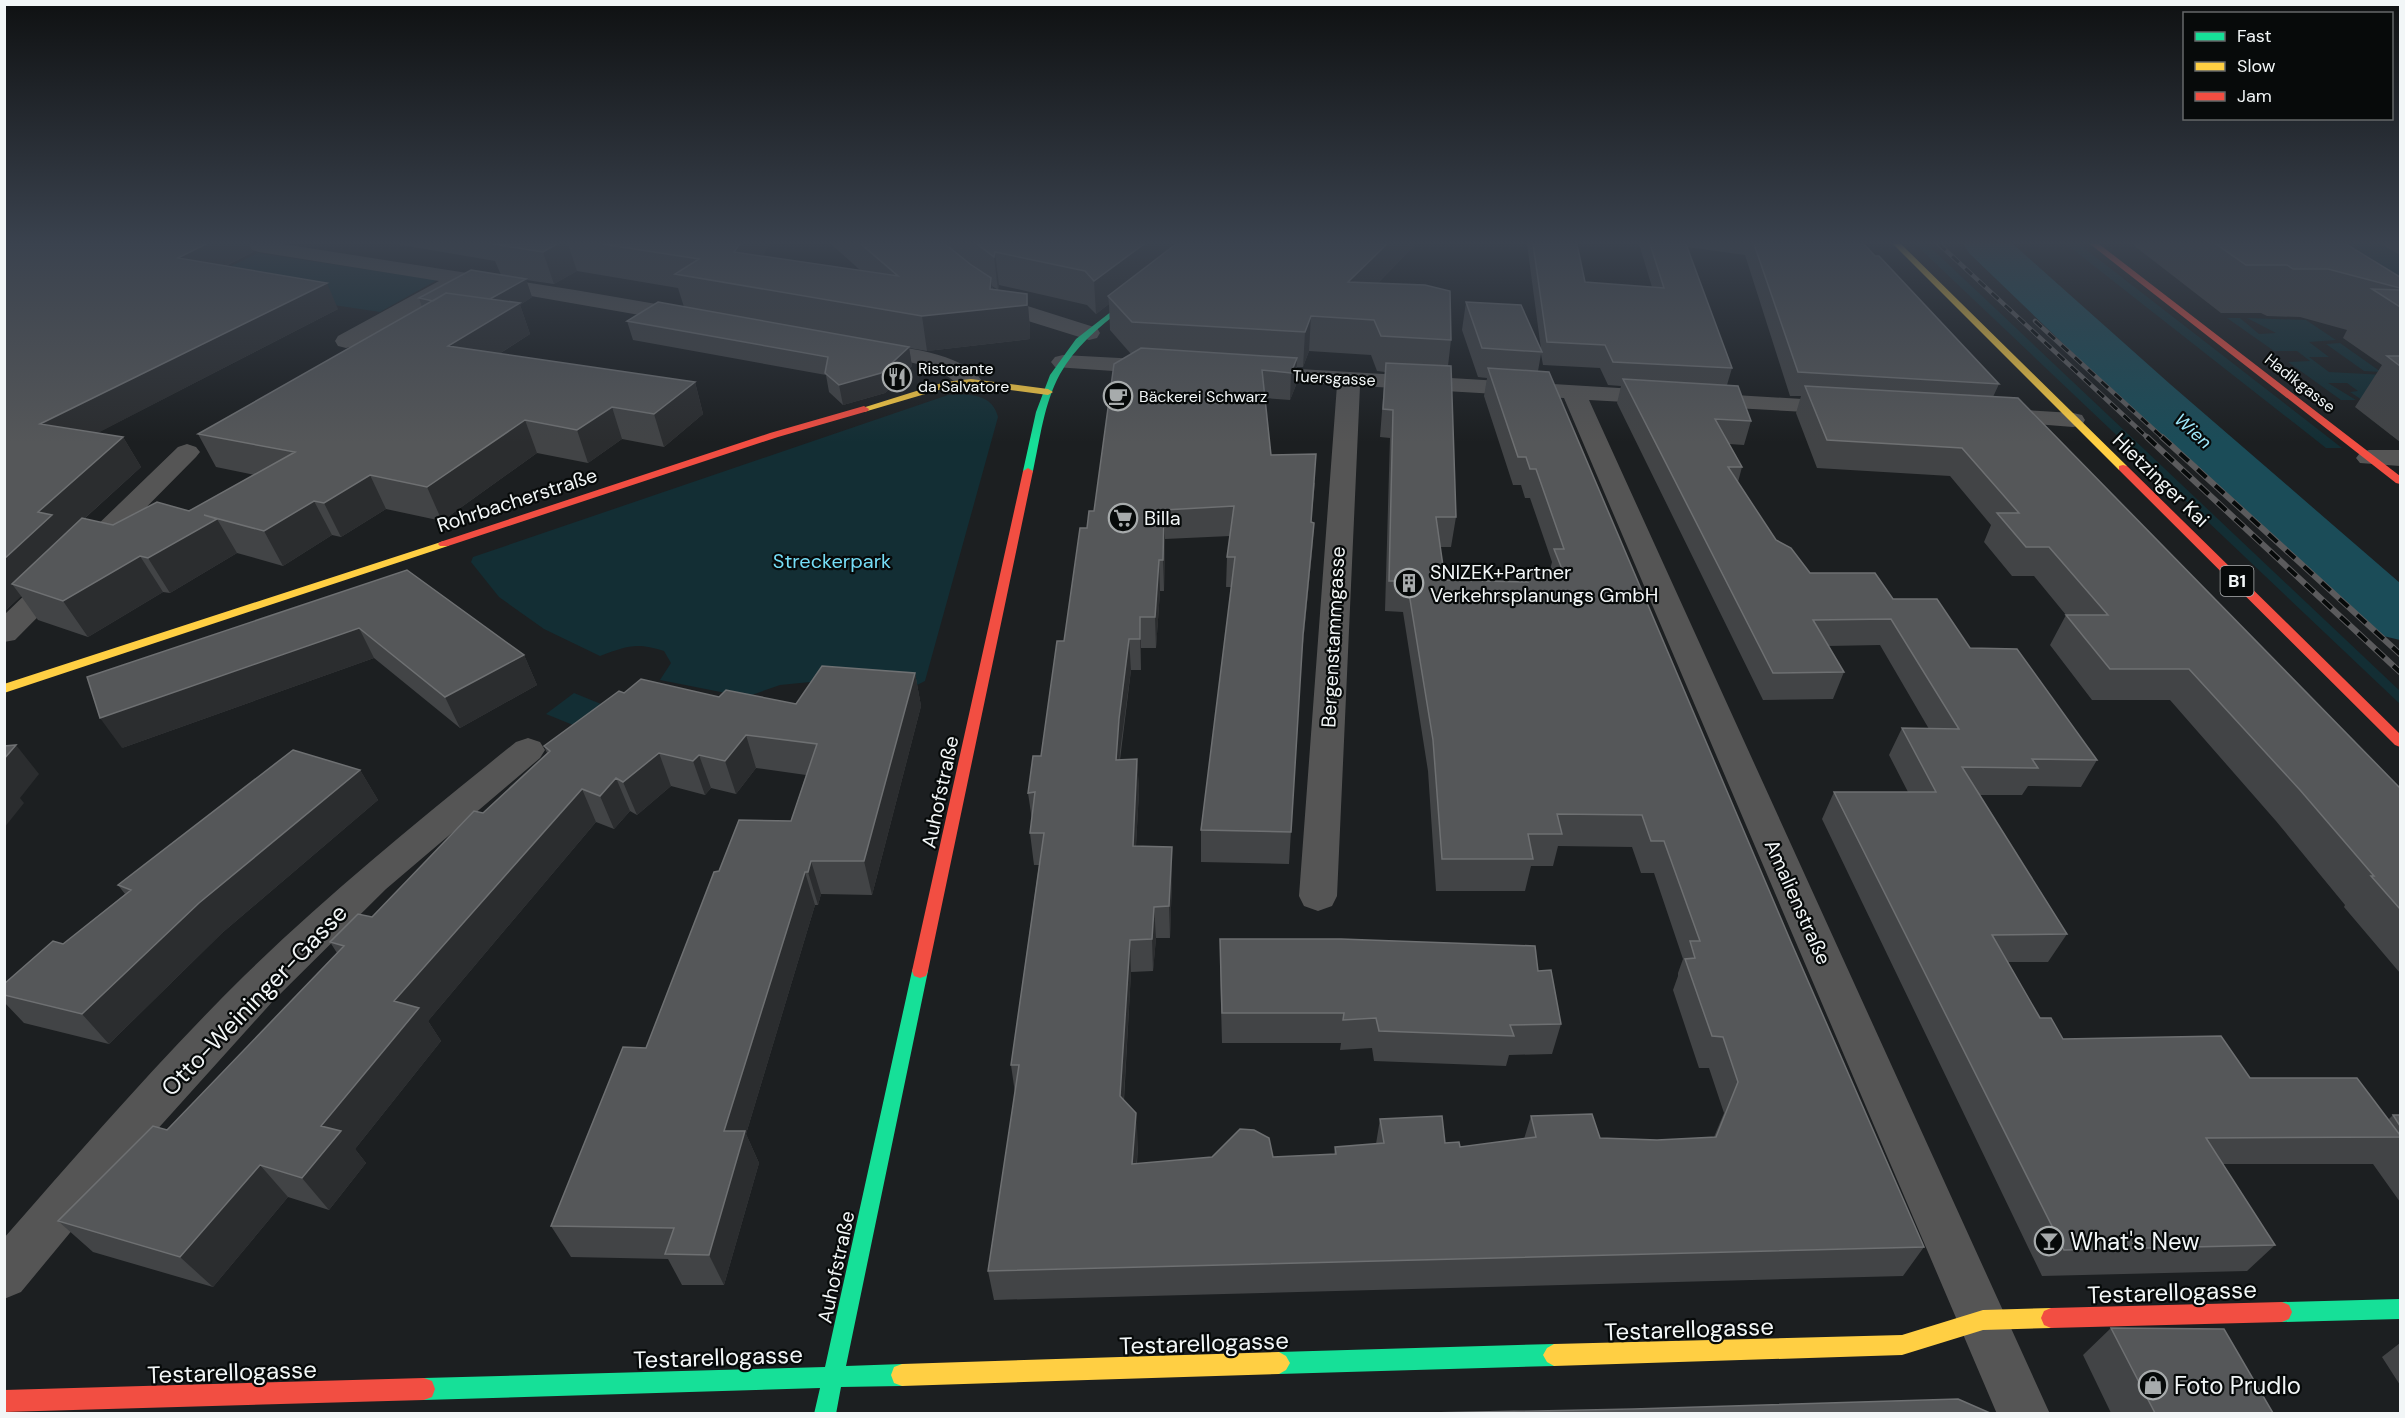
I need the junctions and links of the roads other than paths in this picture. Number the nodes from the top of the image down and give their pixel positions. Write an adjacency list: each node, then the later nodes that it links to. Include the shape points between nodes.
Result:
1 (401, 310): 9 (street)
2 (651, 310): 7 (street)
3 (1017, 310): 8 (street)
4 (1118, 310): 8 (street, Auhofstraße)
5 (1963, 310): 20 (street, Hietzinger Kai / B1)
6 (2179, 310): 22 (street, Hadikgasse)
7 (709, 320)
8 (1089, 333): 11 (street, Auhofstraße)
9 (346, 341)
10 (850, 345): 15 (street, via 942,363)
11 (1063, 362): 12 (street); 17 (street, Auhofstraße)
12 (1181, 369)
13 (1229, 372): 14 (street, Tuersgasse)
14 (1348, 379): 16 (street, Tuersgasse); 29 (street, Bergenstammgasse)
15 (971, 382): 17 (street, Rohrbacherstraße); 26 (street, Rohrbacherstraße, via 937,386 793,429)
16 (1573, 391): 18 (street, Tuersgasse); 32 (street, Amalienstraße)
17 (1048, 392): 33 (street, Auhofstraße)
18 (1865, 408)
19 (1970, 414): 20 (street)
20 (2073, 420): 27 (street, Hietzinger Kai / B1)
21 (187, 452): 25 (street)
22 (2369, 458): 23 (street); 24 (street, Hadikgasse)
23 (2400, 458)
24 (2400, 481)
25 (4, 633)
26 (4, 689)
27 (2400, 742)
28 (528, 750): 30 (street, Otto-Weininger-Gasse, via 373,879 258,989 120,1139)
29 (1318, 896)
30 (4, 1275)
31 (2400, 1309): 32 (street, Testarellogasse)
32 (1983, 1320): 33 (street, Testarellogasse, via 1902,1345); 36 (street, Amalienstraße)
33 (833, 1376): 34 (street, Testarellogasse); 35 (street, Auhofstraße)
34 (4, 1401)
35 (825, 1413)
36 (2024, 1413)

